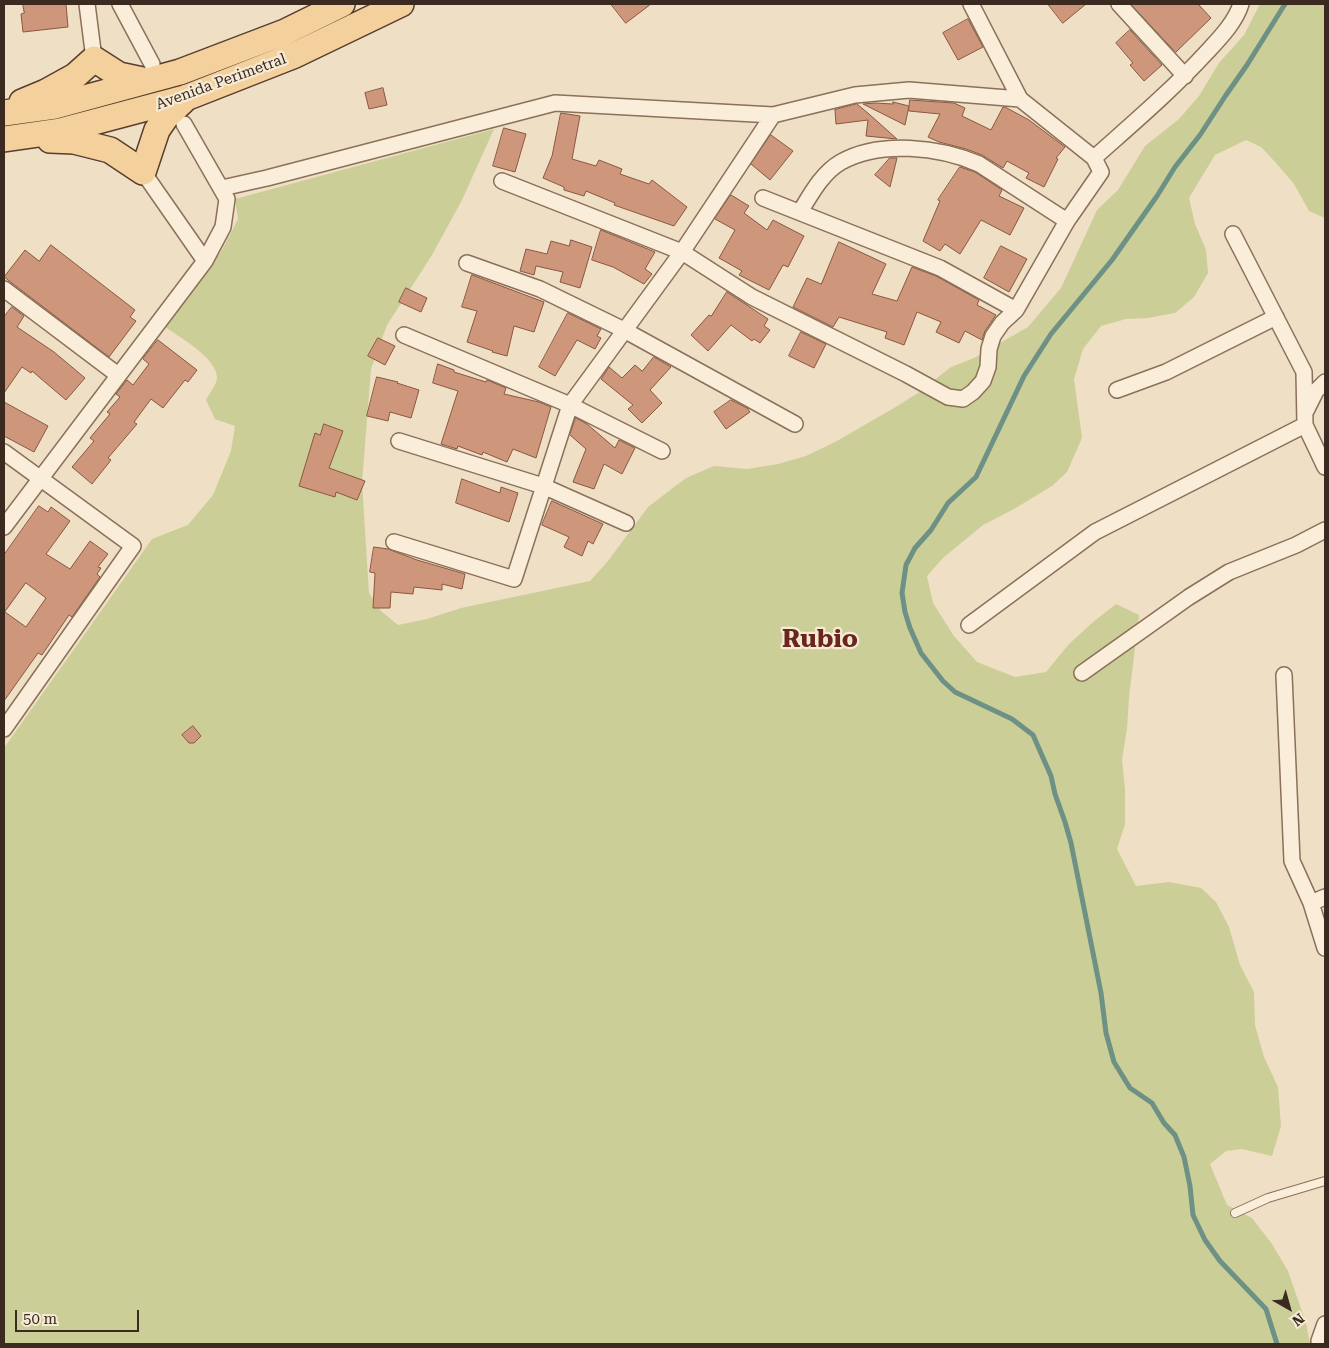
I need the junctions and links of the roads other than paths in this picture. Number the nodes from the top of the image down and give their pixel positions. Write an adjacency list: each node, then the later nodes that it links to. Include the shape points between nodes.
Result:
1 (87, 4): 8 (street)
2 (120, 4): 9 (street)
3 (342, 4): 9 (main road, Avenida Perimetral, via 285,32 180,72)
4 (401, 4): 11 (main road, Avenida Perimetral, via 295,55)
5 (972, 4): 12 (street)
6 (1119, 4): 10 (street)
7 (1241, 4): 10 (street, via 1217,42)
8 (94, 59): 9 (main road, via 118,75); 13 (main road, via 75,76)
9 (149, 72): 13 (main road, Avenida Perimetral, via 55,106)
10 (1185, 76): 17 (street)
11 (188, 96): 16 (main road, Avenida Perimetral, via 60,131); 18 (main road, via 166,117 158,130)
12 (1020, 99): 14 (street, via 909,90 855,95); 17 (street)
13 (4, 111)
14 (773, 115): 20 (street, via 555,104); 25 (street)
15 (184, 124): 20 (street)
16 (8, 138): 18 (main road, via 74,142 110,150)
17 (1094, 158): 23 (street, via 1101,172)
18 (143, 172): 26 (street)
19 (502, 181): 25 (street)
20 (222, 188): 26 (street, via 227,199 223,226)
21 (763, 198): 22 (street)
22 (800, 212): 23 (street, via 819,181 841,162 868,152 896,148 929,150 972,160); 29 (street, via 940,268)
23 (1067, 221): 29 (street)
24 (1233, 234): 30 (street)
25 (682, 252): 29 (street, via 752,298 948,397 963,399 983,381 993,336); 31 (street)
26 (205, 261): 33 (street)
27 (467, 262): 31 (street, via 540,289)
28 (4, 289): 33 (street)
29 (1016, 310)
30 (1276, 318): 35 (street, via 1166,372); 37 (street, via 1304,372)
31 (624, 330): 36 (street); 38 (street)
32 (404, 335): 36 (street)
33 (118, 375): 43 (street)
34 (1325, 382): 37 (street, via 1316,391)
35 (1117, 390)
36 (570, 405): 40 (street); 44 (street)
37 (1305, 418): 42 (street); 49 (street, via 1095,532)
38 (795, 424)
39 (399, 442): 44 (street)
40 (662, 451)
41 (4, 452): 43 (street)
42 (1325, 467)
43 (40, 478): 46 (street); 52 (street, via 133,546)
44 (543, 486): 45 (street); 48 (street, via 514,579)
45 (626, 523)
46 (4, 527)
47 (1325, 530): 50 (street, via 1229,572)
48 (394, 542)
49 (969, 625)
50 (1082, 673)
51 (1284, 675): 54 (street, via 1292,861)
52 (4, 729)
53 (1325, 896): 54 (street)
54 (1311, 903): 55 (street)
55 (1325, 948)
56 (1325, 1180): 57 (lane, via 1268,1198)
57 (1235, 1213)
58 (1325, 1324): 59 (street, via 1319,1341)
59 (1321, 1344)

